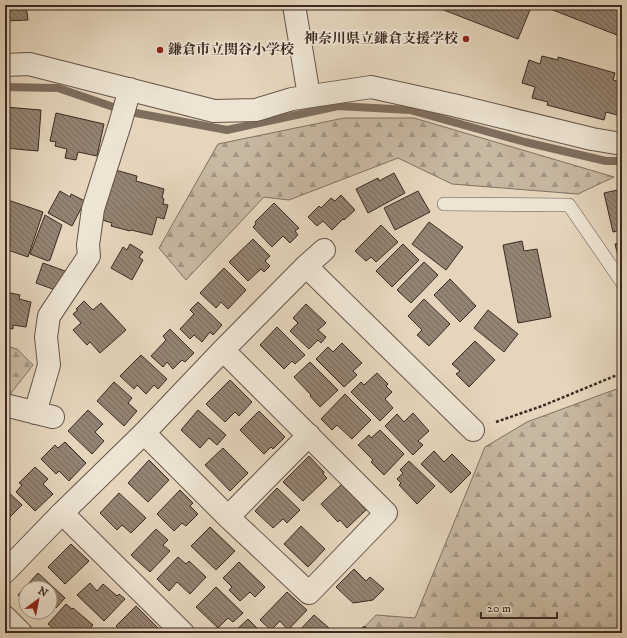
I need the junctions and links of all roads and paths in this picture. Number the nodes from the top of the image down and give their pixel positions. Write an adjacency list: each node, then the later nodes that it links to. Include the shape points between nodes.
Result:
1 (294, 5): 4 (street)
2 (5, 65): 3 (street, via 29,64)
3 (129, 93): 4 (street, via 214,111 256,110); 12 (street, via 94,209 88,245 89,256 49,316 46,337 49,365 44,415)
4 (309, 96): 5 (street, via 371,87)
5 (622, 144)
6 (444, 204): 9 (lane, via 569,205)
7 (324, 250): 8 (street)
8 (306, 266): 10 (street); 13 (street)
9 (622, 282)
10 (223, 350): 14 (street); 15 (street)
11 (622, 373): 13 (path, via 542,406)
12 (5, 405)
13 (473, 430)
14 (144, 434): 16 (street); 17 (street)
15 (309, 435): 17 (street); 17 (street, via 386,513 309,593)
16 (62, 513): 18 (street); 20 (street)
17 (228, 517)
18 (5, 572)
19 (5, 617): 21 (street)
20 (180, 632)
21 (21, 633)

